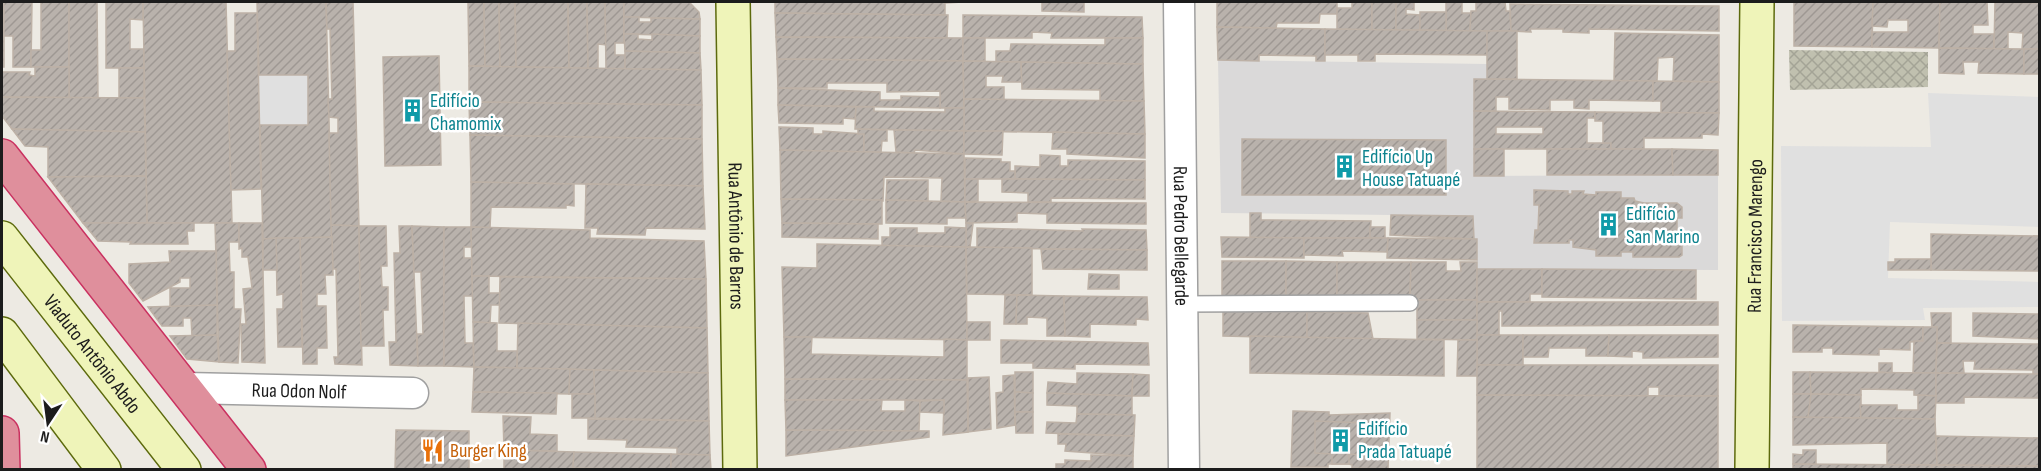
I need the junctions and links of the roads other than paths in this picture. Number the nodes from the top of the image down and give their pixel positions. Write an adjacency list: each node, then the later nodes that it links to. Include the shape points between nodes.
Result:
1 (733, 2): 16 (main road, Rua Antônio de Barros)
2 (1179, 2): 7 (street, Rua Pedro Bellegarde)
3 (1757, 2): 18 (main road, Rua Francisco Marengo)
4 (2, 156): 9 (highway)
5 (2, 238): 14 (main road, Viaduto Antônio Abdo)
6 (1410, 303): 7 (lane)
7 (1183, 304): 17 (street, Rua Pedro Bellegarde)
8 (2, 333): 13 (main road)
9 (185, 388): 10 (street, Rua Odon Nolf); 15 (highway)
10 (413, 393)
11 (2, 433): 12 (highway)
12 (3, 470)
13 (104, 470)
14 (184, 470)
15 (249, 470)
16 (740, 470)
17 (1184, 470)
18 (1752, 470)

